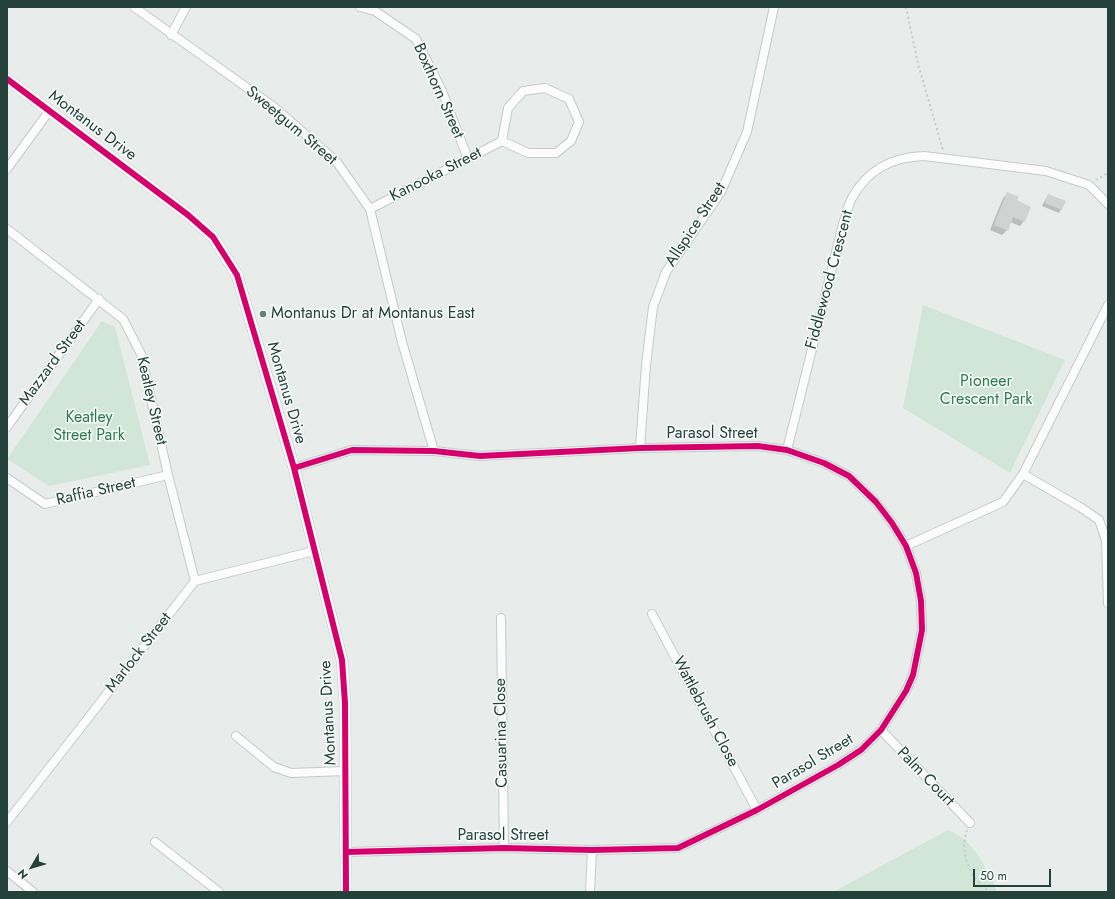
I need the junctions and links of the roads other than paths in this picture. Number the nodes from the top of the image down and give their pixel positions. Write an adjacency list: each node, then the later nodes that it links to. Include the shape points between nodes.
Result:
1 (134, 7): 5 (street, Sweetgum Street)
2 (186, 7): 5 (street)
3 (360, 7): 9 (street, Boxthorn Street, via 375,11 416,39 442,91)
4 (774, 7): 17 (street, Allspice Street, via 747,132 721,192 666,272 653,307)
5 (171, 35): 12 (street, Sweetgum Street, via 274,107 336,161)
6 (7, 79): 7 (street, Montanus Drive)
7 (50, 110): 10 (street); 20 (street, Montanus Drive, via 212,237 237,275)
8 (502, 141): 8 (street, via 508,108 523,91 545,88 569,99 579,122 571,141 556,153 528,153); 9 (street, Kanooka Street)
9 (468, 159): 12 (street, Kanooka Street)
10 (7, 169)
11 (1108, 204): 18 (street, Fiddlewood Crescent, via 1088,185 1046,171 943,158 904,157 885,164 866,178 852,198 843,224)
12 (370, 209): 19 (street, Sweetgum Street, via 402,342)
13 (7, 229): 14 (street, Keatley Street)
14 (99, 299): 16 (street, Mazzard Street); 22 (street, Keatley Street, via 123,319 141,354)
15 (1108, 305): 21 (street)
16 (7, 427)
17 (640, 448): 18 (street, Parasol Street, via 758,446); 19 (street, Parasol Street, via 480,456)
18 (787, 450): 24 (street, Parasol Street, via 824,463 848,476 876,502)
19 (434, 451): 20 (street, Parasol Street, via 352,450)
20 (294, 468): 25 (street, Montanus Drive)
21 (1023, 474): 24 (street, via 1003,502); 27 (street, via 1099,520 1106,540)
22 (168, 475): 23 (street, Raffia Street, via 45,504); 26 (street, Keatley Street)
23 (7, 478)
24 (906, 546): 30 (street, Parasol Street, via 916,573 921,601 922,630 913,675)
25 (314, 551): 26 (street); 32 (street, Montanus Drive, via 342,660)
26 (195, 581): 34 (street, Marlock Street)
27 (1108, 603)
28 (652, 614): 33 (street, Wattlebrush Close)
29 (501, 618): 37 (street, Casuarina Close)
30 (881, 730): 33 (street, Parasol Street, via 861,750 838,765); 35 (street, Palm Court)
31 (236, 736): 32 (street, via 274,767 290,773)
32 (345, 772): 39 (street, Montanus Drive)
33 (758, 810): 38 (street, Parasol Street, via 678,848)
34 (7, 822)
35 (970, 824)
36 (154, 842): 42 (street)
37 (504, 848): 38 (street, Parasol Street); 39 (street, Parasol Street)
38 (592, 850): 44 (street)
39 (346, 852): 43 (street, Montanus Drive)
40 (7, 871): 41 (street)
41 (33, 892)
42 (219, 892)
43 (346, 892)
44 (590, 892)

